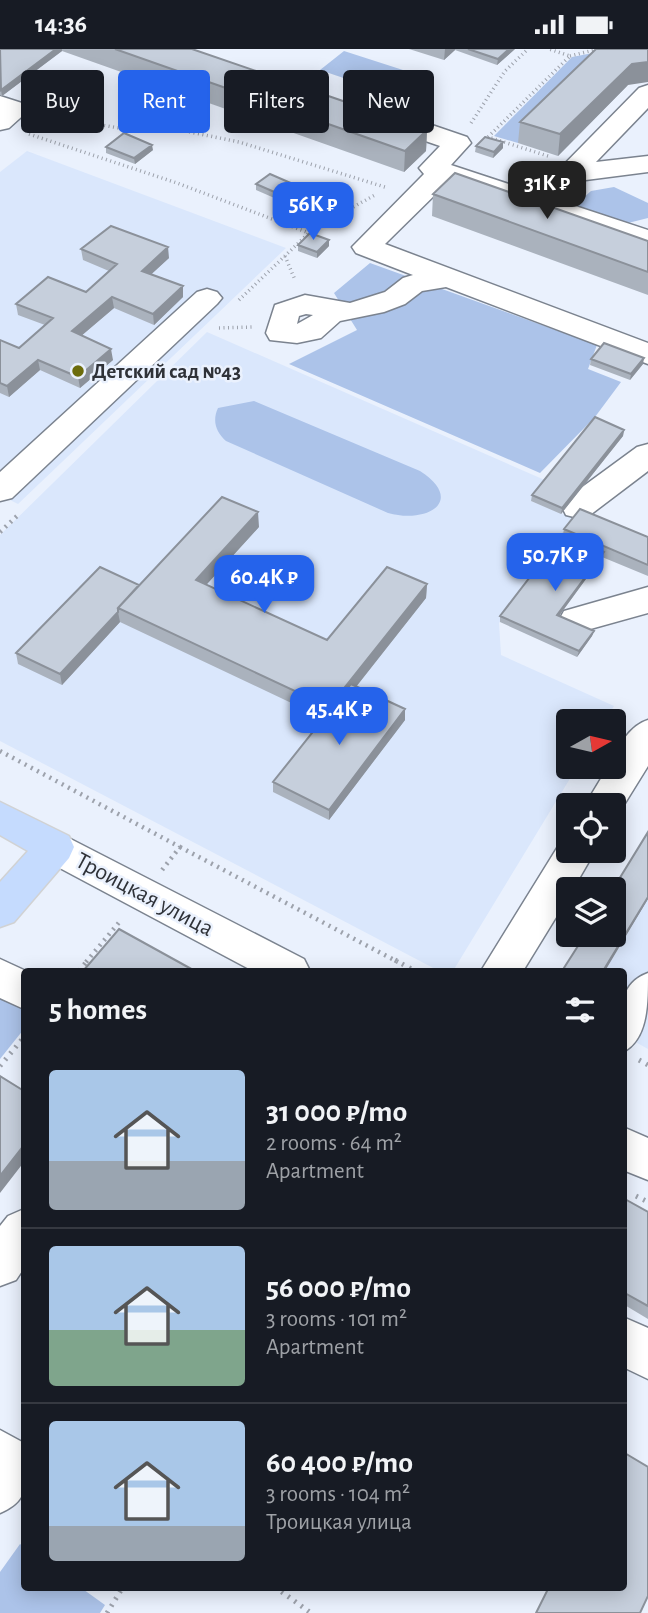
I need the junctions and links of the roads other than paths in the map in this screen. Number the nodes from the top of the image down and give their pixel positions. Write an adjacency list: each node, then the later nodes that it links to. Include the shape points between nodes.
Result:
1 (648, 93): 4 (street)
2 (428, 133): 5 (street, via 457,143 433,168)
3 (648, 164): 4 (street)
4 (563, 166): 6 (street)
5 (443, 171): 6 (street); 8 (street, via 366,247)
6 (541, 204): 7 (street)
7 (648, 240)
8 (450, 278): 10 (street, via 413,284 374,306 331,311 323,325 306,335 281,333); 11 (street)
9 (209, 313): 13 (street)
10 (282, 326)
11 (648, 354)
12 (648, 455): 14 (street)
13 (0, 490)
14 (579, 507)
15 (648, 600): 16 (street)
16 (576, 620)
17 (648, 734): 18 (street)
18 (611, 793)
19 (0, 817): 20 (main road, Троицкая улица)
20 (55, 847): 22 (main road); 23 (street, Троицкая улица)
21 (568, 863): 24 (street)
22 (0, 910)
23 (284, 968)
24 (503, 968)
25 (0, 977): 26 (street)
26 (21, 990)
27 (648, 991): 28 (street)
28 (627, 1026)
29 (627, 1149): 30 (street)
30 (648, 1160)
31 (21, 1235): 32 (street)
32 (0, 1264)
33 (627, 1342): 34 (street)
34 (648, 1355)

